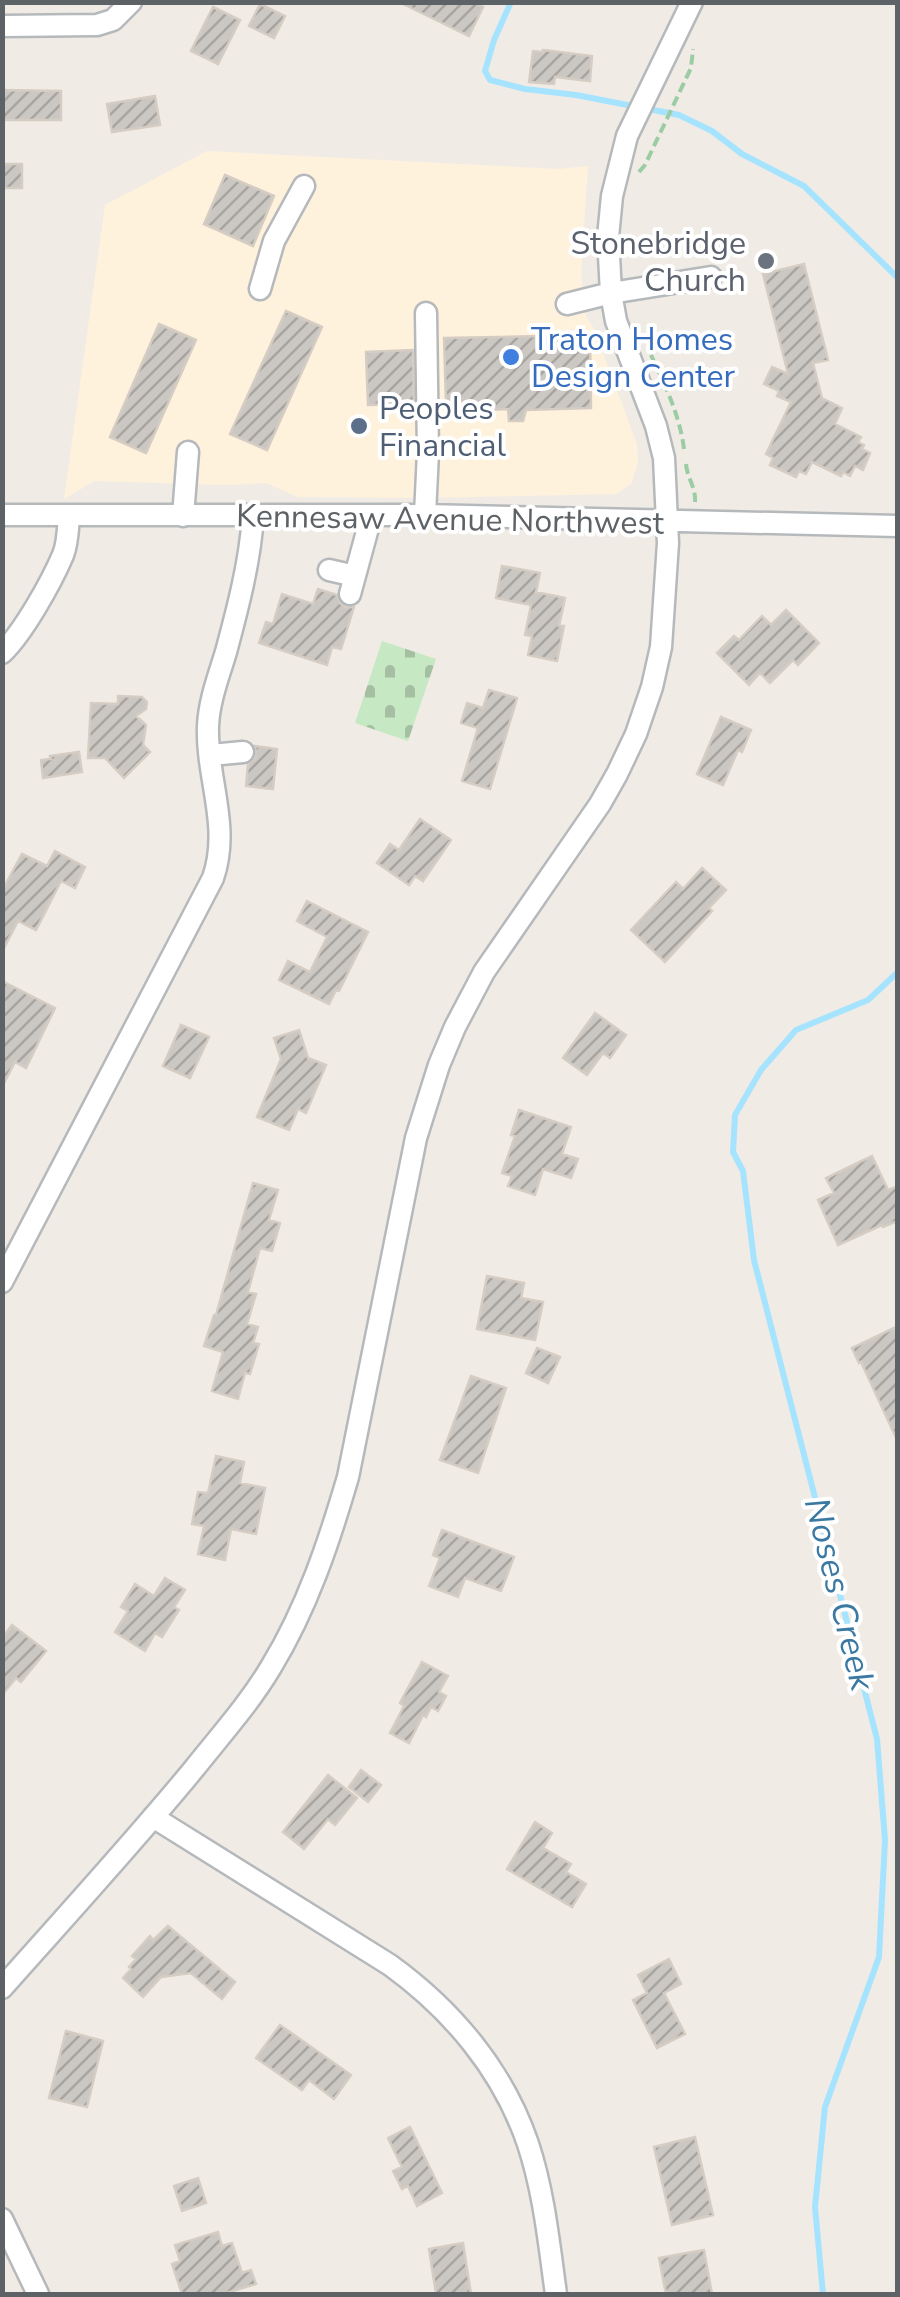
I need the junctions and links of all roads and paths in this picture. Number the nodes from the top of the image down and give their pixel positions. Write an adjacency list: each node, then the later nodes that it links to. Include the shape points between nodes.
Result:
1 (130, 2): 3 (street, via 113,20 97,25)
2 (692, 2): 9 (street, via 621,153 608,237)
3 (2, 26)
4 (694, 40): 5 (path, via 692,68)
5 (632, 182)
6 (304, 186): 8 (street, via 274,241)
7 (711, 277): 9 (street)
8 (260, 289)
9 (611, 293): 10 (street); 20 (street, via 660,441)
10 (567, 304)
11 (426, 313): 19 (street)
12 (646, 343): 21 (path, via 682,433 686,471 695,486)
13 (188, 452): 16 (street)
14 (2, 515): 15 (street, Kennesaw Avenue Northwest)
15 (70, 515): 16 (street, Kennesaw Avenue Northwest); 24 (street, via 64,552)
16 (182, 516): 17 (street, Kennesaw Avenue Northwest)
17 (253, 516): 18 (street, Kennesaw Avenue Northwest); 26 (street, via 208,724)
18 (371, 516): 19 (street, Kennesaw Avenue Northwest); 23 (street, via 353,585)
19 (425, 516): 20 (street, Kennesaw Avenue Northwest)
20 (667, 520): 21 (street, Kennesaw Avenue Northwest); 28 (street, via 660,648 636,734 600,804 473,991 428,1097 348,1477 315,1578 251,1698)
21 (692, 522): 22 (street, Kennesaw Avenue Northwest)
22 (898, 526)
23 (329, 570)
24 (2, 653)
25 (244, 752): 26 (street)
26 (211, 756): 27 (street, via 220,826 213,878)
27 (2, 1282)
28 (153, 1817): 29 (street); 32 (street, via 390,1965 458,2025 508,2096 527,2142)
29 (2, 1988)
30 (2, 2219): 31 (street)
31 (38, 2294)
32 (556, 2294)

